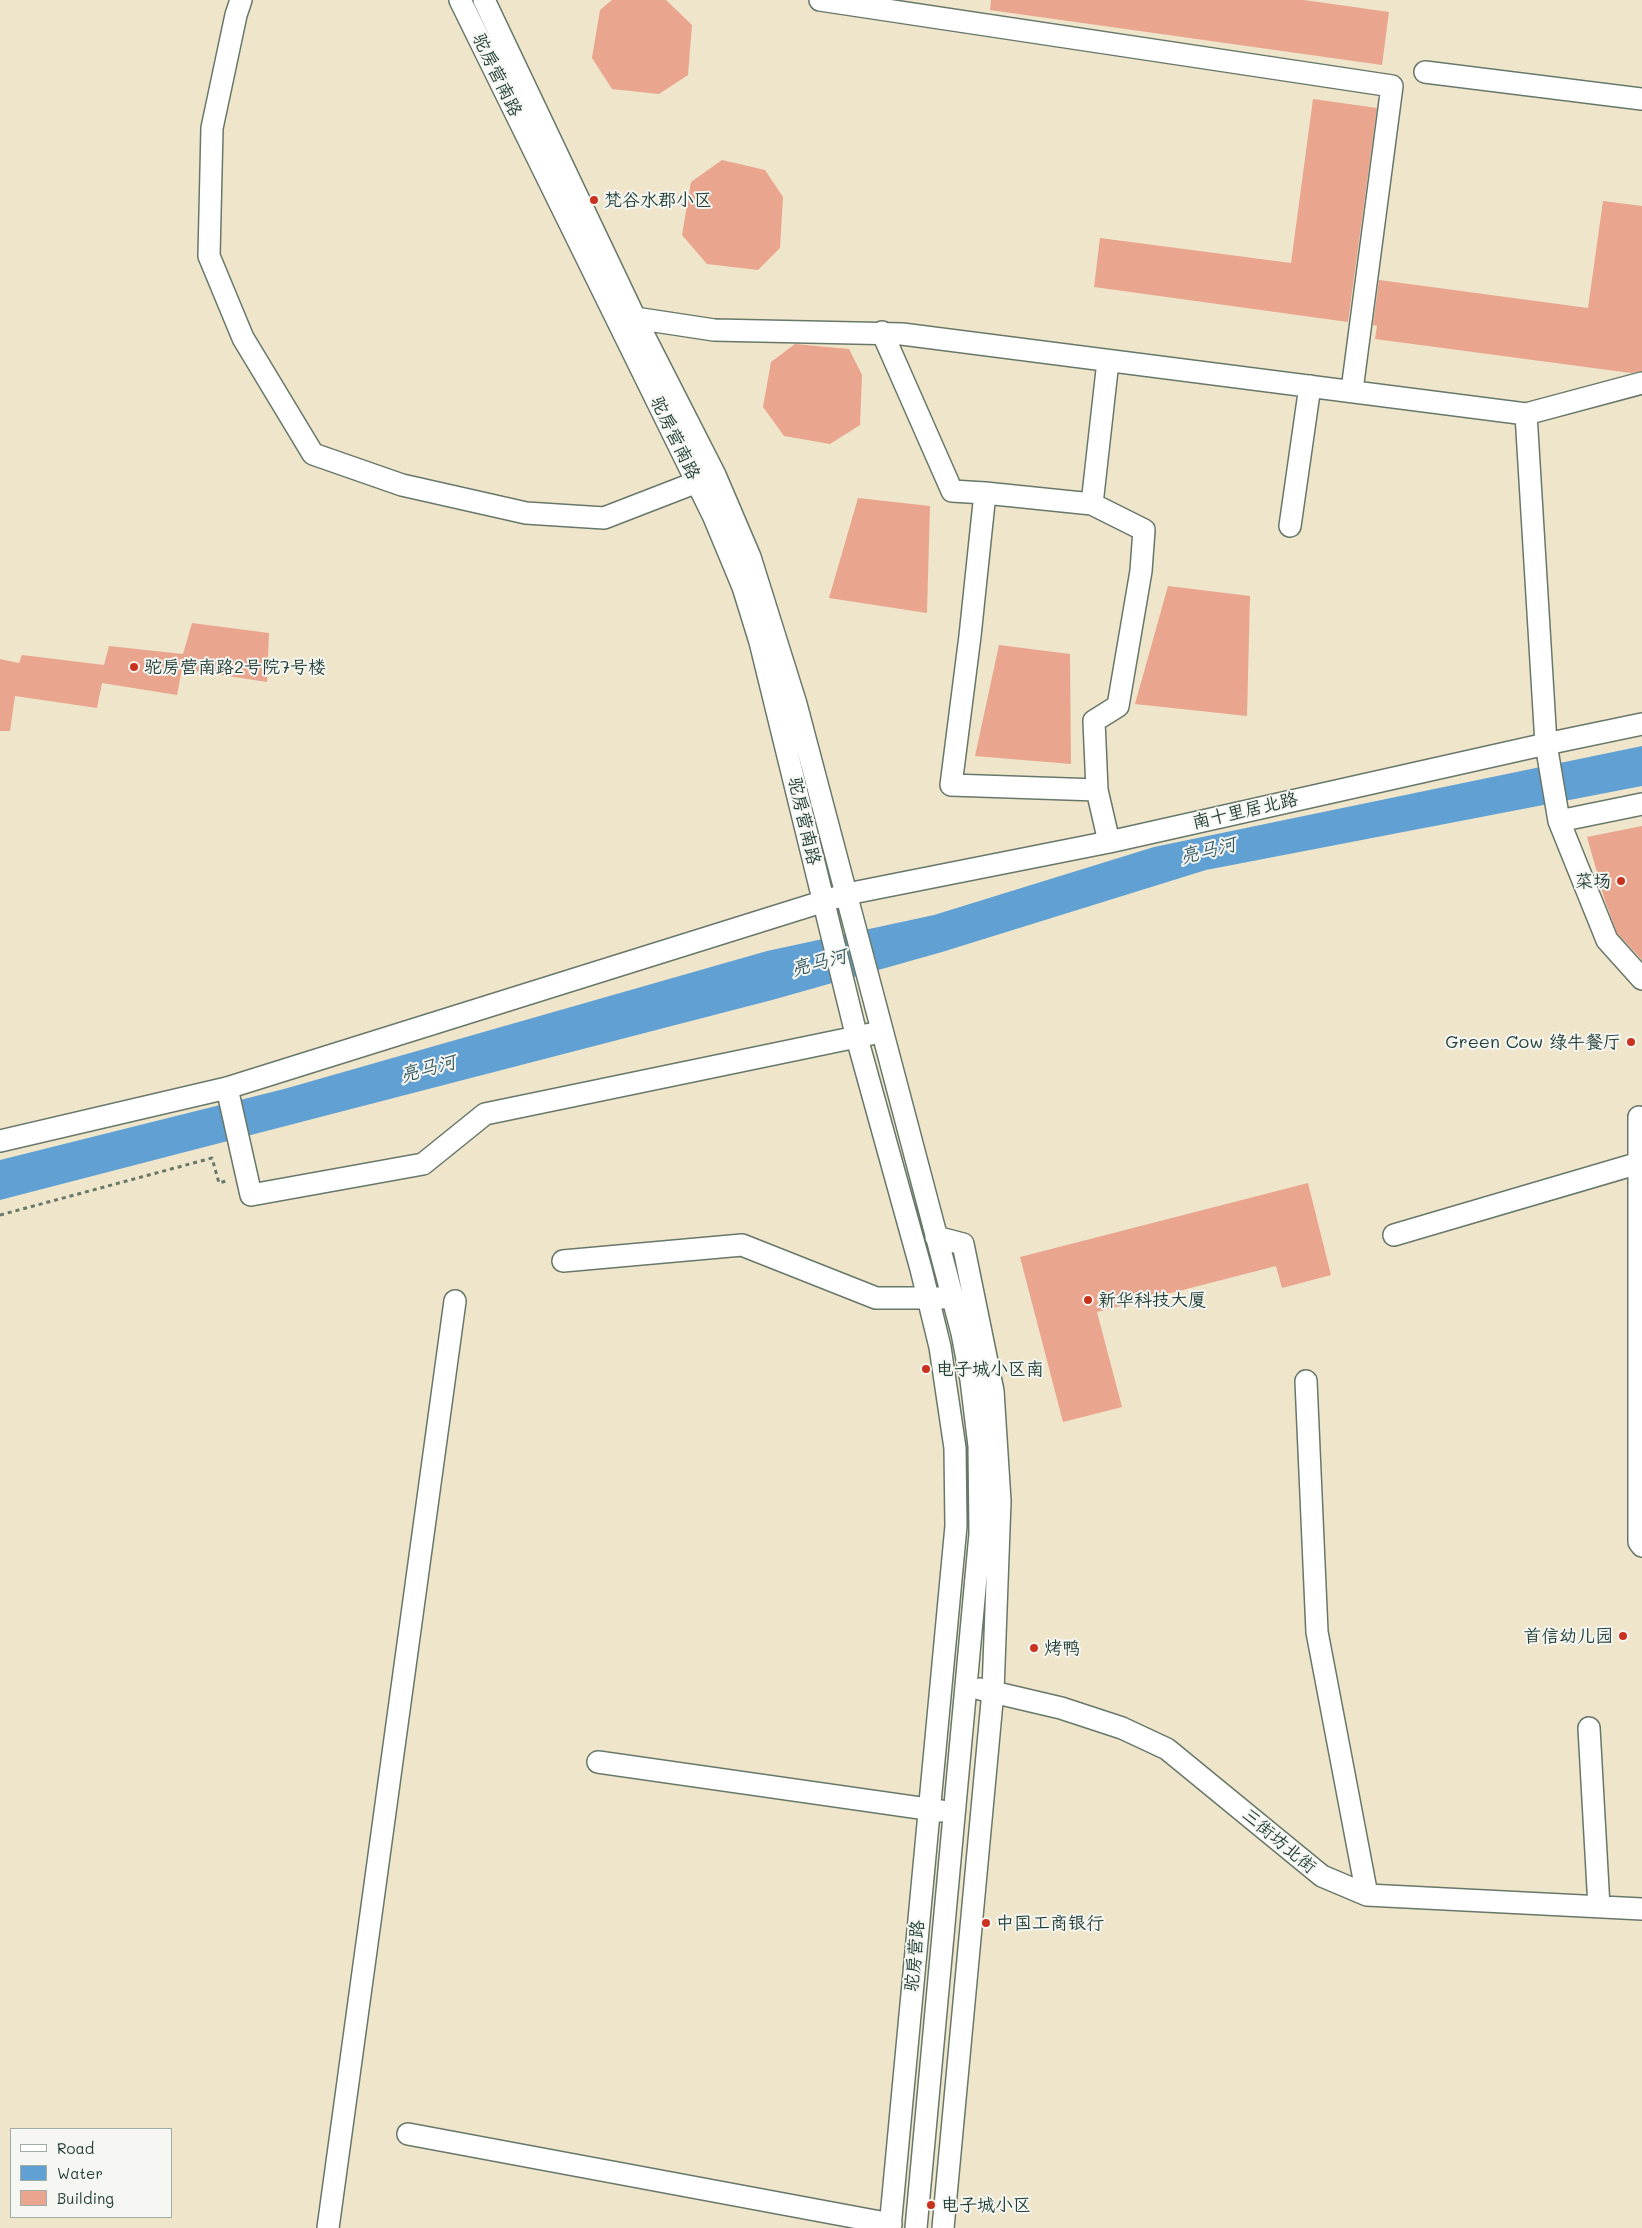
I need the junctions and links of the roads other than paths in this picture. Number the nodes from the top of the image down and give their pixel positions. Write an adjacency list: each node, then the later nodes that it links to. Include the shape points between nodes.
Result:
1 (241, 0): 14 (street, via 212,128 209,256 243,338 313,454 402,485 526,514 604,518)
2 (460, 0): 14 (street, 驼房营南路)
3 (484, 0): 7 (street, 驼房营南路)
4 (820, 0): 12 (street, via 1392,86)
5 (1425, 72): 6 (street)
6 (1642, 99)
7 (635, 318): 8 (street, via 714,330); 14 (street, 驼房营南路)
8 (892, 333): 9 (street); 15 (street, via 952,491)
9 (1108, 362): 11 (street); 16 (street)
10 (1642, 383): 13 (street)
11 (1310, 386): 12 (street); 17 (street)
12 (1352, 390): 13 (street)
13 (1526, 414): 19 (street)
14 (706, 478): 24 (street, 驼房营南路, via 750,557 774,631); 25 (street, 驼房营南路, via 760,642)
15 (985, 493): 16 (street); 20 (street, via 951,785)
16 (1092, 504): 20 (street, via 1144,530 1141,570 1118,706 1094,721)
17 (1290, 526)
18 (1642, 724): 19 (street, 南十里居北路)
19 (1546, 744): 22 (street); 23 (street, 南十里居北路)
20 (1097, 790): 23 (street)
21 (1642, 804): 22 (street)
22 (1559, 821): 26 (street, via 1607,940)
23 (1109, 842): 24 (street, 南十里居北路)
24 (847, 894): 25 (street, 南十里居北路); 27 (street, 驼房营南路)
25 (822, 901): 28 (street, 驼房营南路); 29 (street, 南十里居北路)
26 (1642, 979)
27 (883, 1031): 28 (street); 34 (street, 驼房营南路)
28 (857, 1038): 29 (street, via 486,1114 424,1164 248,1185); 36 (street, 驼房营南路)
29 (227, 1088): 31 (street, 南十里居北路)
30 (1639, 1116): 32 (street)
31 (0, 1142)
32 (1639, 1163): 33 (street); 39 (street)
33 (1394, 1236)
34 (936, 1238): 37 (street, 驼房营南路); 44 (street, via 962,1244 993,1391 1000,1501)
35 (563, 1261): 36 (street, via 742,1245 876,1298)
36 (928, 1298): 37 (street); 42 (street, 驼房营路, via 950,1407 957,1483)
37 (953, 1298): 43 (street, 驼房营路, via 971,1380 980,1480 980,1534)
38 (455, 1301): 54 (street)
39 (1640, 1340): 41 (street, via 1639,1542)
40 (1306, 1381): 49 (street, via 1317,1632)
41 (1642, 1546)
42 (942, 1684): 43 (street, 三街坊北街); 47 (street, 驼房营路)
43 (968, 1687): 44 (street, 三街坊北街); 48 (street, 驼房营路)
44 (993, 1691): 49 (street, 三街坊北街, via 1113,1725 1167,1749 1322,1876); 56 (street)
45 (1589, 1728): 50 (street)
46 (598, 1762): 47 (street)
47 (928, 1810): 48 (street); 53 (street, 驼房营路)
48 (954, 1813): 55 (street, 驼房营路)
49 (1367, 1895): 50 (street, 三街坊北街)
50 (1599, 1907): 51 (street, 三街坊北街)
51 (1642, 1909)
52 (408, 2134): 53 (street)
53 (891, 2226)
54 (328, 2228)
55 (916, 2228)
56 (944, 2228)

